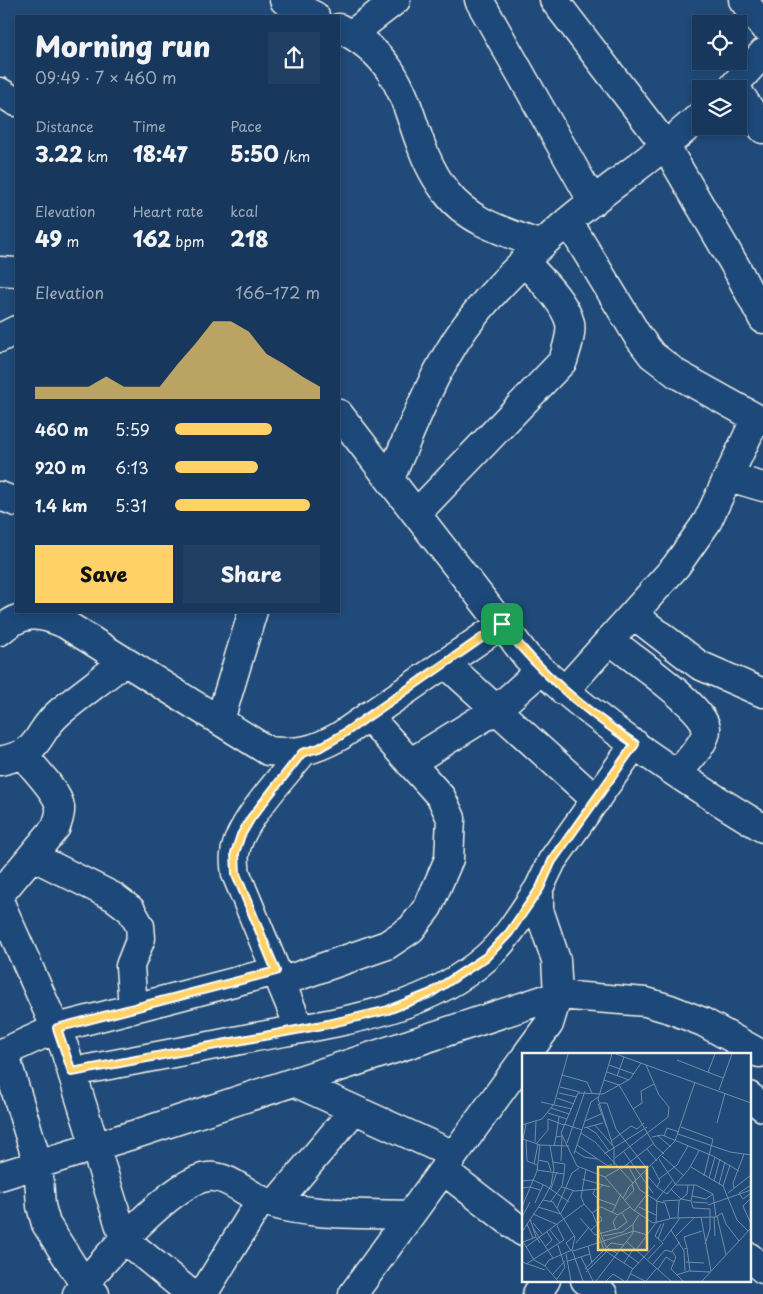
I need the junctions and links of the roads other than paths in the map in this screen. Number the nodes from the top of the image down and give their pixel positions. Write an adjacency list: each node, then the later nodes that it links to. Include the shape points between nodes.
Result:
1 (284, 0): 6 (street)
2 (396, 0): 8 (street)
3 (478, 0): 17 (street)
4 (554, 0): 16 (street)
5 (742, 0): 7 (street)
6 (313, 15)
7 (763, 26)
8 (346, 31): 19 (street, via 376,52 394,75 432,170 446,194 466,211)
9 (763, 53): 10 (street)
10 (742, 80)
11 (0, 92): 12 (street)
12 (15, 101)
13 (747, 106): 15 (street)
14 (692, 122): 16 (street)
15 (763, 129)
16 (665, 145): 17 (street); 22 (street)
17 (593, 202): 18 (street)
18 (568, 221): 19 (street); 25 (street, via 652,355 677,374)
19 (533, 253): 28 (street, via 475,314 454,344); 32 (street, via 570,324 569,343 563,361)
20 (0, 271): 21 (street)
21 (15, 272)
22 (763, 319)
23 (15, 330): 24 (street)
24 (0, 338)
25 (760, 420): 27 (street)
26 (342, 424): 28 (street)
27 (729, 477): 29 (street); 34 (street, via 701,530 676,566)
28 (390, 478): 32 (street)
29 (763, 487)
30 (0, 496): 31 (street)
31 (15, 502)
32 (416, 513): 35 (street)
33 (252, 613): 45 (street)
34 (634, 615): 37 (street); 42 (street, via 699,665)
35 (502, 624): 39 (street); 40 (street)
36 (0, 631): 38 (street, via 11,622 29,615 47,615)
37 (610, 640): 41 (street); 50 (street, via 702,716 706,729 702,742)
38 (125, 661): 45 (street); 48 (street, via 59,713 36,745)
39 (445, 663): 43 (street); 44 (street)
40 (541, 670): 41 (street); 43 (street)
41 (564, 691): 46 (street)
42 (763, 693)
43 (496, 709): 49 (street); 51 (street)
44 (368, 716): 47 (street, via 319,748); 49 (street)
45 (220, 720): 47 (street, via 268,751)
46 (635, 744): 50 (street); 51 (street)
47 (302, 753): 57 (street, via 251,818 235,853 236,874)
48 (12, 758): 53 (street, via 55,794 60,805 56,826)
49 (410, 763): 57 (street, via 441,797 452,818 448,859 428,907 411,929 387,946)
50 (678, 773): 52 (street)
51 (596, 800): 54 (street, via 552,861)
52 (763, 828)
53 (32, 856): 55 (street); 59 (street, via 114,897 131,910 140,926 141,938 130,966)
54 (540, 888): 58 (street, via 540,910 556,960); 61 (street, via 509,933 486,957 431,993 388,1010)
55 (0, 894)
56 (0, 903): 60 (street)
57 (278, 976): 59 (street); 61 (street)
58 (558, 995): 63 (street, via 549,1024); 64 (street, via 646,1002 670,1009 702,1022); 67 (street)
59 (133, 1009): 60 (street)
60 (57, 1028): 62 (street); 66 (street)
61 (300, 1029): 66 (street)
62 (2, 1053): 73 (street)
63 (529, 1053)
64 (757, 1056)
65 (522, 1061): 72 (street)
66 (72, 1072): 71 (street)
67 (294, 1082): 70 (street); 71 (street)
68 (750, 1097): 69 (street)
69 (763, 1107)
70 (354, 1110): 72 (street); 75 (street)
71 (95, 1146): 73 (street); 78 (street)
72 (448, 1163): 76 (street); 77 (street)
73 (38, 1164): 74 (street); 82 (street, via 41,1206 46,1224)
74 (0, 1176)
75 (268, 1202): 76 (street, via 322,1211); 78 (street, via 223,1179 209,1177 193,1181); 85 (street)
76 (410, 1215): 83 (street)
77 (522, 1231)
78 (124, 1239): 82 (street); 84 (street)
79 (750, 1258): 80 (street)
80 (763, 1269)
81 (545, 1282): 86 (street)
82 (85, 1291)
83 (360, 1292)
84 (191, 1294)
85 (203, 1294)
86 (537, 1294)

